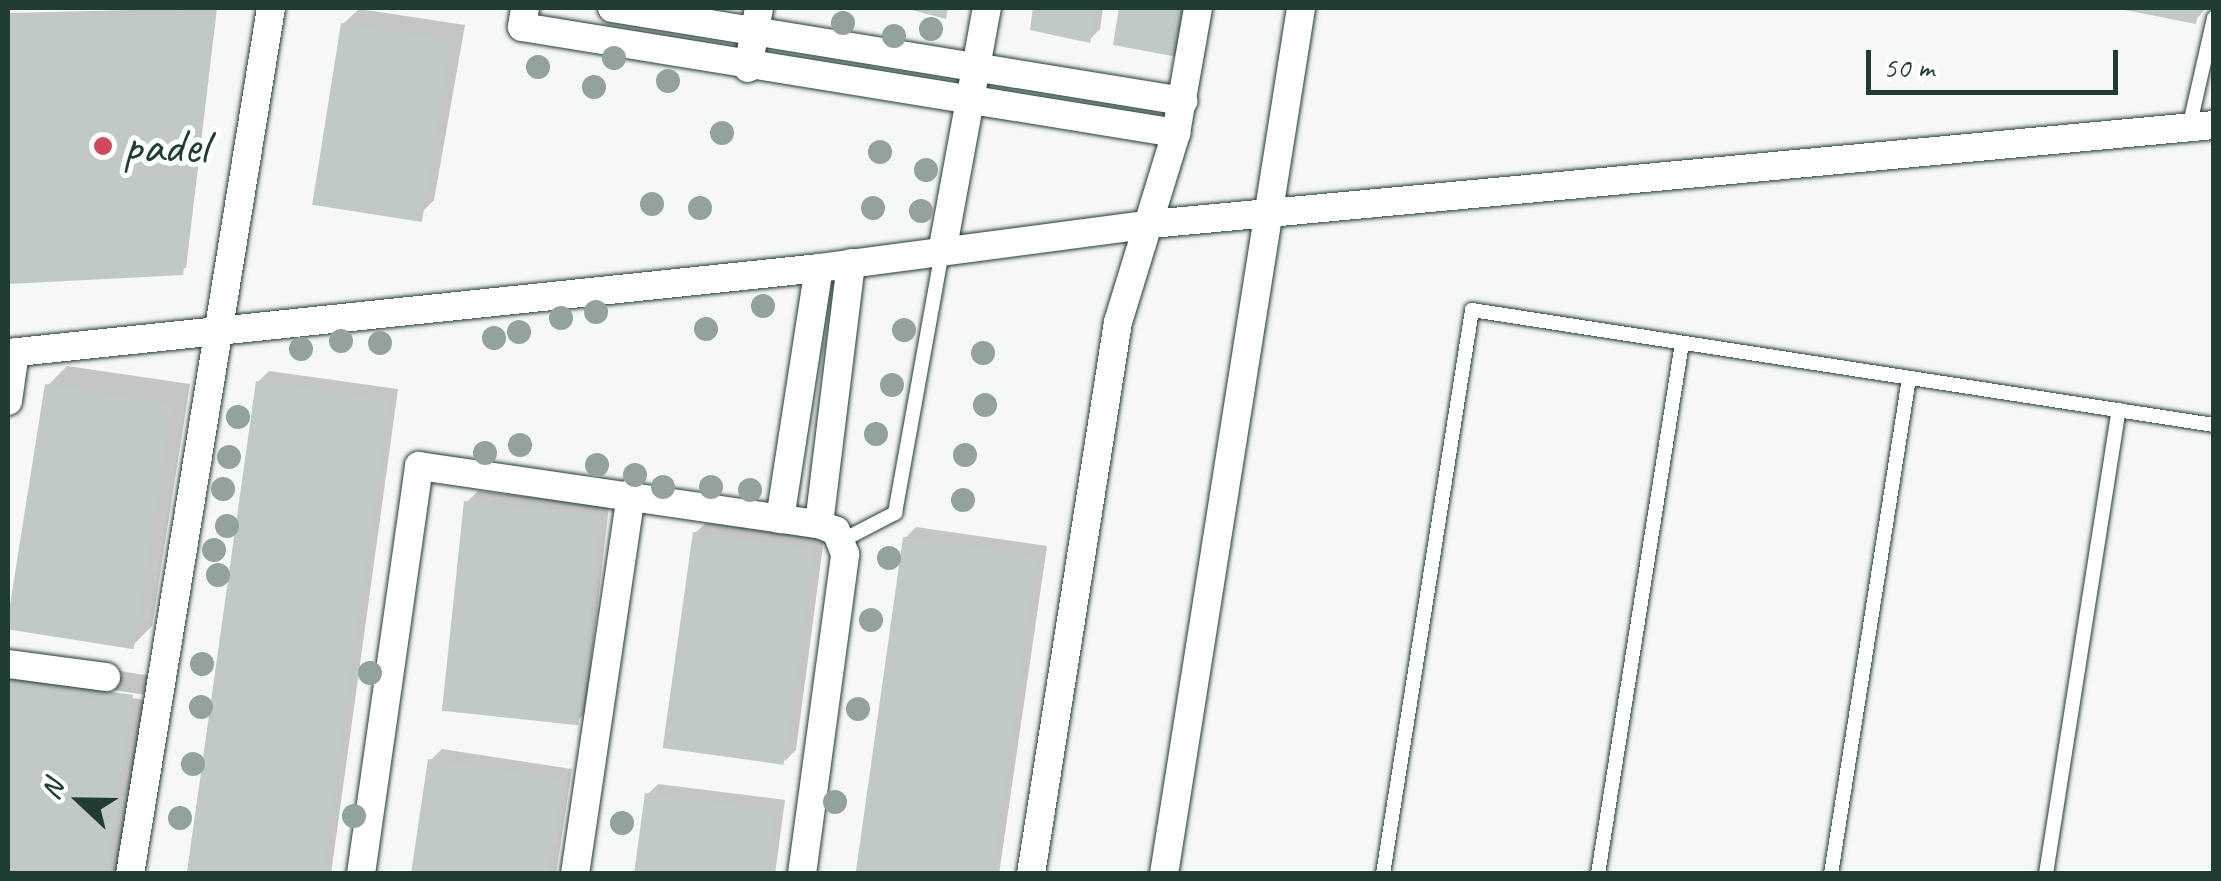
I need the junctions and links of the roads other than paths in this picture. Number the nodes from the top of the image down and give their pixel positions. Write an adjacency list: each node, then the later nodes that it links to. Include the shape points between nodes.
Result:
1 (271, 8): 20 (street)
2 (525, 8): 10 (street, via 522,26)
3 (612, 8): 7 (street)
4 (987, 8): 9 (street)
5 (1198, 8): 11 (street)
6 (1301, 8): 15 (street)
7 (757, 18): 9 (street); 10 (street)
8 (2214, 18): 13 (lane)
9 (978, 63): 11 (street); 12 (street)
10 (748, 68): 12 (street)
11 (1183, 101): 14 (street)
12 (972, 102): 14 (street); 17 (street)
13 (2201, 126): 15 (street)
14 (1176, 132): 16 (street)
15 (1267, 218): 16 (street); 38 (street)
16 (1152, 224): 17 (street); 37 (street, via 1118,322)
17 (943, 247): 18 (street); 30 (lane, via 895,513)
18 (851, 263): 19 (street); 29 (street)
19 (819, 268): 20 (street); 28 (street)
20 (219, 328): 22 (street); 33 (street)
21 (1682, 343): 23 (lane); 39 (lane, via 1472,310); 40 (lane)
22 (11, 352): 24 (street)
23 (1908, 378): 25 (lane); 41 (lane)
24 (8, 401)
25 (2119, 410): 26 (lane); 42 (lane)
26 (2214, 425)
27 (631, 493): 28 (street); 34 (street, via 419,466); 35 (street)
28 (780, 519): 29 (street)
29 (819, 524): 30 (street)
30 (843, 540): 36 (street)
31 (8, 664): 32 (street)
32 (106, 677)
33 (130, 874)
34 (361, 874)
35 (574, 874)
36 (802, 874)
37 (1031, 874)
38 (1164, 874)
39 (1383, 874)
40 (1598, 874)
41 (1831, 874)
42 (2046, 874)

